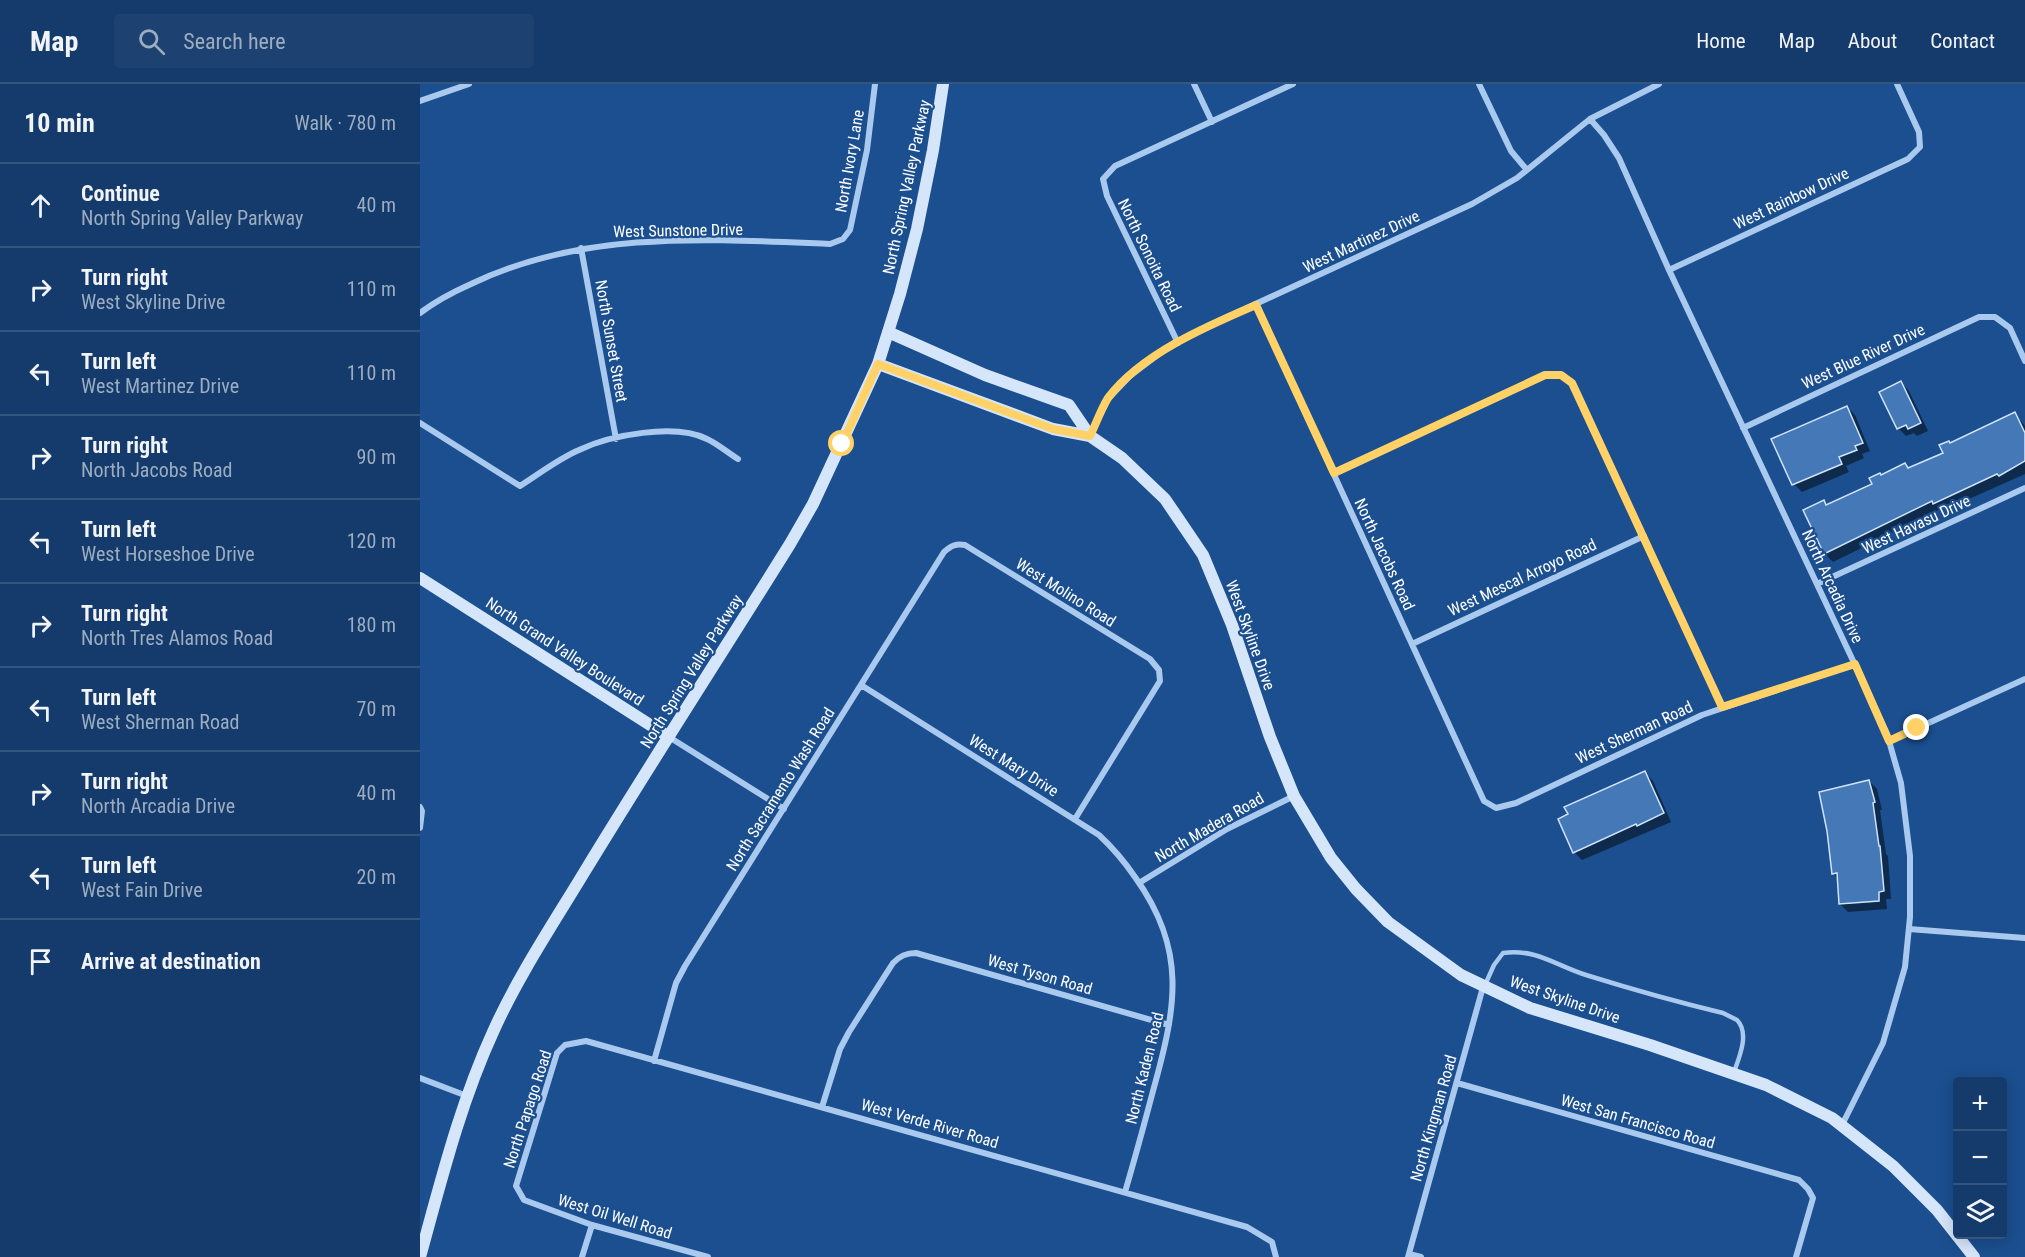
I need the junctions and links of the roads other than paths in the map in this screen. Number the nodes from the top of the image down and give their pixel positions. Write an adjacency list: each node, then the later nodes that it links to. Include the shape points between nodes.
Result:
1 (469, 84): 9 (street)
2 (875, 84): 13 (street, North Ivory Lane, via 867,150 850,230)
3 (943, 84): 18 (street, North Spring Valley Parkway, via 917,229)
4 (1194, 84): 11 (street)
5 (1293, 84): 11 (street)
6 (1479, 84): 12 (street, via 1511,151)
7 (1659, 84): 10 (street, West Martinez Drive)
8 (1897, 84): 15 (street, West Rainbow Drive, via 1919,132 1920,147 1908,159)
9 (420, 102)
10 (1590, 118): 12 (street, West Martinez Drive); 15 (street, North Arcadia Drive, via 1619,158)
11 (1212, 122): 19 (street, North Sonoita Road, via 1116,166 1103,179 1107,196)
12 (1527, 170): 16 (street, West Martinez Drive, via 1472,204)
13 (843, 239): 14 (street, West Sunstone Drive, via 830,244 637,241)
14 (581, 248): 17 (street, West Sunstone Drive, via 531,259 487,276); 25 (street, North Sunset Street)
15 (1669, 270): 23 (street, North Arcadia Drive)
16 (1256, 305): 19 (street, West Martinez Drive); 27 (street, North Jacobs Road)
17 (420, 313)
18 (888, 332): 21 (street, North Spring Valley Parkway); 24 (street, West Skyline Drive, via 985,375 1069,405)
19 (1178, 342): 24 (street, West Martinez Drive, via 1131,375 1108,399)
20 (2025, 361): 23 (street, West Blue River Drive, via 2010,328 1995,317 1979,316)
21 (878, 364): 24 (street, West Skyline Drive, via 1053,429); 38 (street, North Spring Valley Parkway, via 796,534)
22 (420, 423): 25 (street, via 520,486 577,451 596,442)
23 (1743, 428): 32 (street, North Arcadia Drive)
24 (1090, 436): 40 (street, West Skyline Drive, via 1122,458 1165,499 1203,555)
25 (616, 439): 26 (street, via 666,432 689,434 706,439)
26 (738, 459)
27 (1334, 473): 29 (street, via 1545,375 1561,375 1572,383); 33 (street, North Jacobs Road)
28 (2025, 488): 32 (street, West Havasu Drive)
29 (1644, 536): 33 (street, West Mescal Arroyo Road); 37 (street)
30 (955, 544): 36 (street, North Sacramento Wash Road, via 944,552); 44 (street, West Molino Road, via 965,545 1150,659 1159,670 1160,681)
31 (420, 578): 38 (street, North Grand Valley Boulevard)
32 (1817, 584): 34 (street, North Arcadia Drive)
33 (1412, 644): 41 (street, North Jacobs Road, via 1484,801)
34 (1855, 664): 37 (street, West Sherman Road); 39 (street, North Arcadia Drive)
35 (2025, 679): 39 (street)
36 (861, 686): 43 (street, North Sacramento Wash Road); 44 (street, West Mary Drive)
37 (1722, 707): 41 (street, West Sherman Road, via 1516,803)
38 (669, 737): 43 (street, North Grand Valley Boulevard); 56 (street, North Spring Valley Parkway, via 506,1004)
39 (1889, 741): 47 (street, North Arcadia Drive, via 1901,783 1910,856)
40 (1294, 796): 46 (street, North Madera Road, via 1227,829); 49 (street, West Skyline Drive, via 1331,858 1388,922)
41 (1496, 808)
42 (421, 809): 45 (street)
43 (784, 809): 52 (street, North Sacramento Wash Road, via 676,983)
44 (1075, 819): 46 (street, West Mary Drive, via 1112,847)
45 (420, 828)
46 (1139, 883): 50 (street, North Kaden Road, via 1159,916 1170,952 1173,1000)
47 (1909, 929): 48 (street); 58 (street, North Arcadia Drive, via 1905,967 1883,1043)
48 (2025, 938)
49 (1483, 987): 53 (street, West Skyline Drive, via 1530,1008); 53 (lane, via 1503,953 1529,952 1583,974 1723,1013 1737,1021 1743,1033); 55 (street, North Kingman Road)
50 (1169, 1025): 57 (street, West Tyson Road, via 916,953 902,955 893,963 840,1049); 60 (street, North Kaden Road)
51 (574, 1042): 52 (street, West Verde River Road, via 586,1041); 59 (street, North Papago Road, via 557,1053 516,1186)
52 (654, 1061): 57 (street, West Verde River Road)
53 (1733, 1074): 58 (street, West Skyline Drive, via 1766,1085)
54 (420, 1078): 56 (street)
55 (1457, 1083): 62 (street, North Kingman Road); 68 (street, West San Francisco Road, via 1798,1180 1813,1198)
56 (468, 1096): 63 (street, North Spring Valley Parkway)
57 (822, 1107): 60 (street, West Verde River Road)
58 (1842, 1125): 69 (street, West Skyline Drive, via 1893,1166 1937,1210)
59 (519, 1192): 61 (street, West Oil Well Road, via 535,1206)
60 (1125, 1192): 66 (street, West Verde River Road, via 1248,1227 1272,1242)
61 (592, 1225): 64 (street); 65 (street, West Oil Well Road)
62 (1408, 1255): 67 (street)
63 (420, 1257)
64 (582, 1257)
65 (708, 1257)
66 (1276, 1257)
67 (1421, 1257)
68 (1796, 1257)
69 (1974, 1257)

